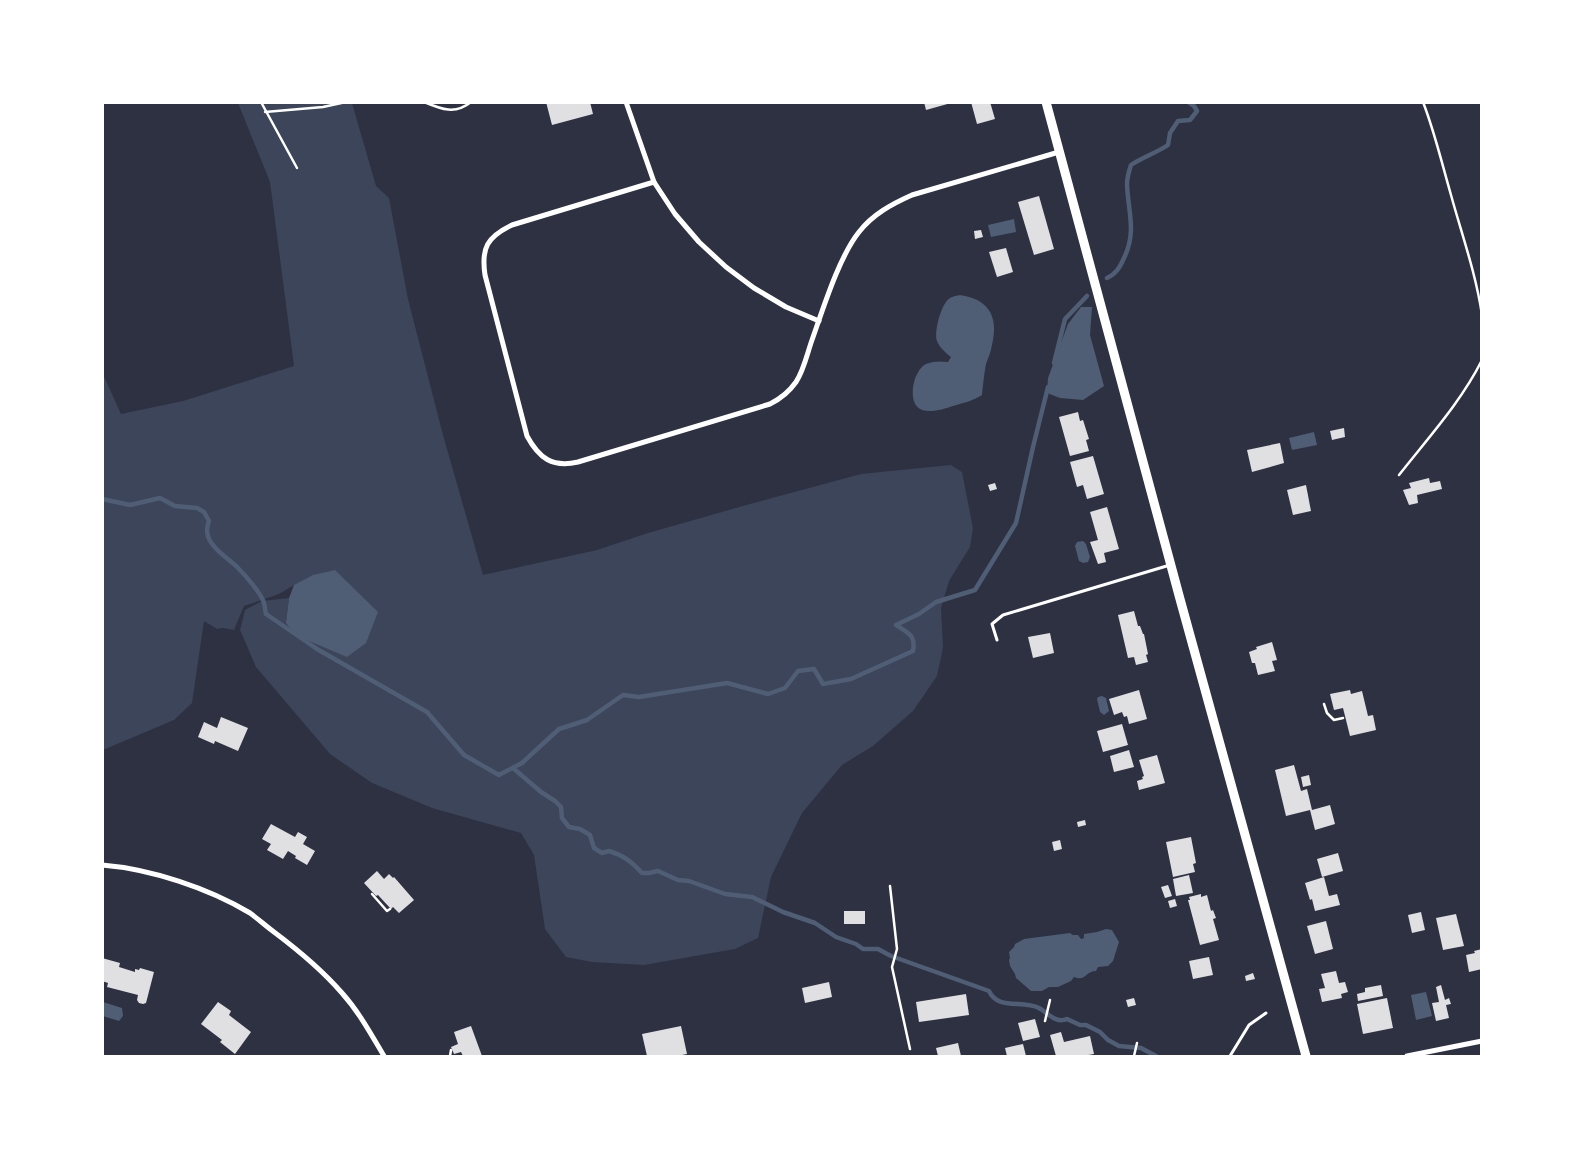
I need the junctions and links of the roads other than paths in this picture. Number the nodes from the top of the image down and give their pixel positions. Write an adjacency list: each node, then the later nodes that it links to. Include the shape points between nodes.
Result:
1 (626, 102): 4 (street)
2 (1046, 102): 3 (main road)
3 (1059, 152): 5 (street, via 912,195 882,210 858,233 846,254); 6 (main road)
4 (654, 182): 5 (street, via 675,214 726,267 786,307); 5 (street, via 499,231 483,253 485,275 527,436 544,458 559,464 578,462 779,400 796,382)
5 (819, 321)
6 (1171, 565): 7 (lane, via 1003,615 992,624); 13 (main road)
7 (997, 640)
8 (102, 865): 11 (street, via 124,867 176,881 250,914 289,942 328,977 368,1028)
9 (1266, 1013): 12 (lane, via 1249,1025)
10 (1482, 1042): 14 (street)
11 (384, 1056)
12 (1230, 1056)
13 (1306, 1056)
14 (1407, 1056)

